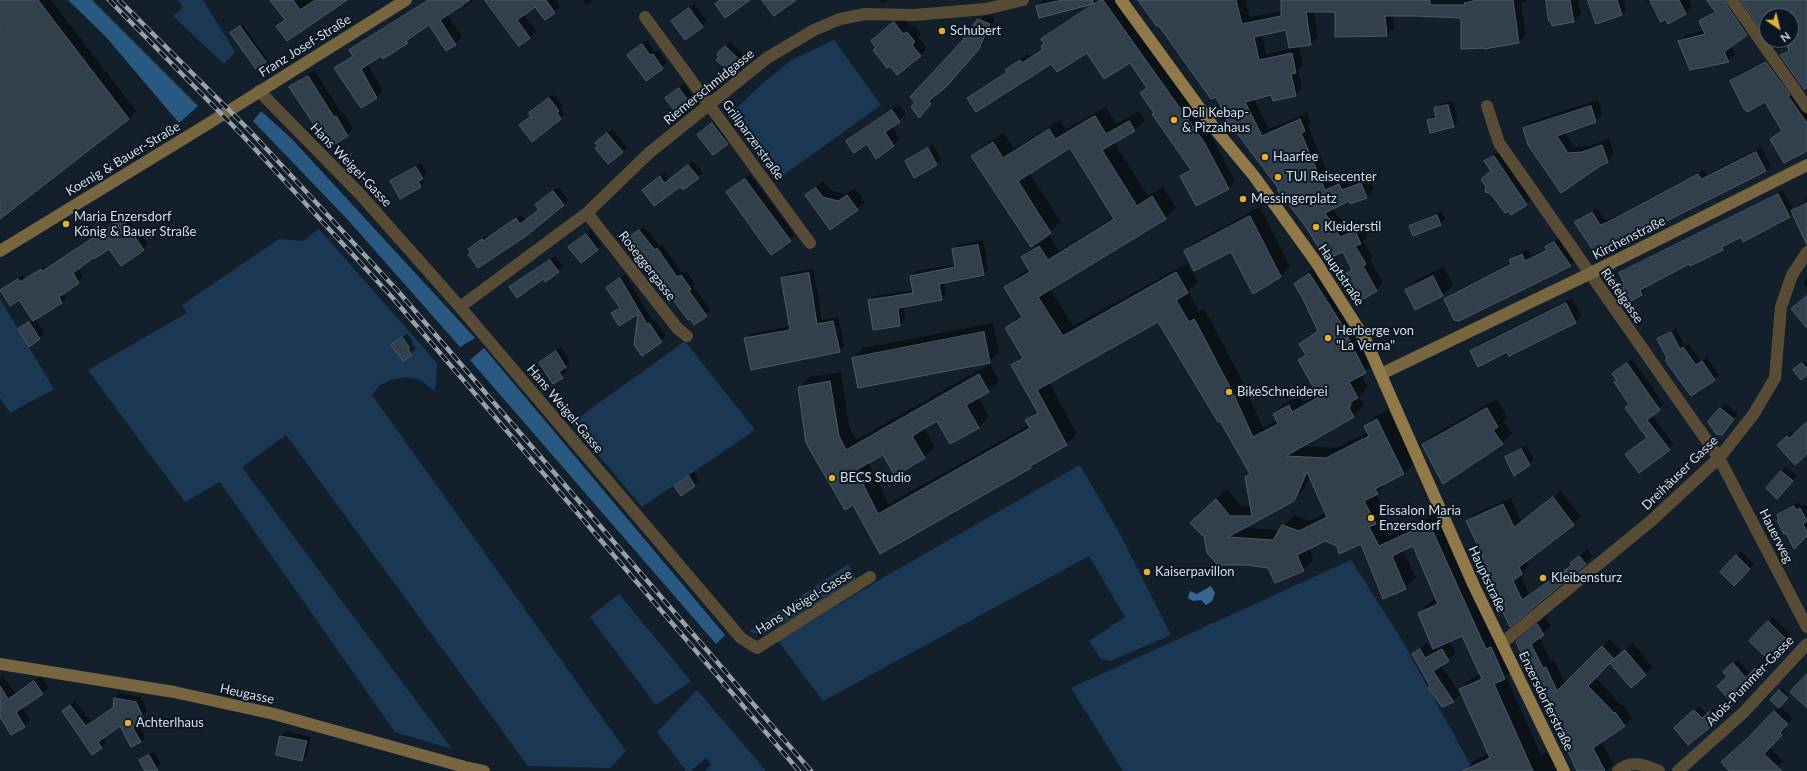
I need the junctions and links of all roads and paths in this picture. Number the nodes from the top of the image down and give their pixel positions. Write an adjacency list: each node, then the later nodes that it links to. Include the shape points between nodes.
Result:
1 (406, 0): 6 (street, Franz Josef-Straße)
2 (1023, 0): 7 (street, Riemerschmidgasse, via 986,9 914,14 865,14 840,19 814,30 767,58)
3 (1121, 0): 18 (main road, Hauptstraße, via 1316,262 1366,341)
4 (1732, 0): 9 (street)
5 (645, 17): 7 (street, Grillparzerstraße)
6 (259, 91): 13 (street, Koenig & Bauer-Straße); 16 (street, Hans Weigel-Gasse, via 360,194)
7 (710, 105): 11 (street, Riemerschmidgasse, via 649,153); 12 (street, Grillparzerstraße)
8 (1487, 106): 15 (street, Riefelgasse, via 1499,143)
9 (1807, 108)
10 (1807, 165): 15 (street, Kirchenstraße)
11 (587, 212): 16 (street, Riemerschmidgasse); 17 (street, Roseggergasse, via 678,329)
12 (810, 243)
13 (0, 251)
14 (1807, 252): 19 (street, Dreihäuser Gasse, via 1792,275 1781,307 1775,378 1754,415)
15 (1589, 274): 18 (street, Kirchenstraße); 19 (street, Riefelgasse)
16 (460, 307): 20 (street, Hans Weigel-Gasse, via 740,638 756,648)
17 (687, 336)
18 (1381, 374): 22 (main road, Hauptstraße, via 1474,586)
19 (1719, 458): 21 (street, Hauerweg); 22 (street, Dreihäuser Gasse, via 1651,520)
20 (870, 577)
21 (1807, 627)
22 (1502, 643): 26 (main road, Enzersdorferstraße)
23 (1807, 644): 29 (street, Alois-Pummer-Gasse, via 1744,712)
24 (0, 664): 25 (street, Heugasse, via 174,692 259,711)
25 (484, 771)
26 (1564, 771)
27 (1618, 771): 28 (street, via 1640,764)
28 (1659, 771)
29 (1678, 771)

